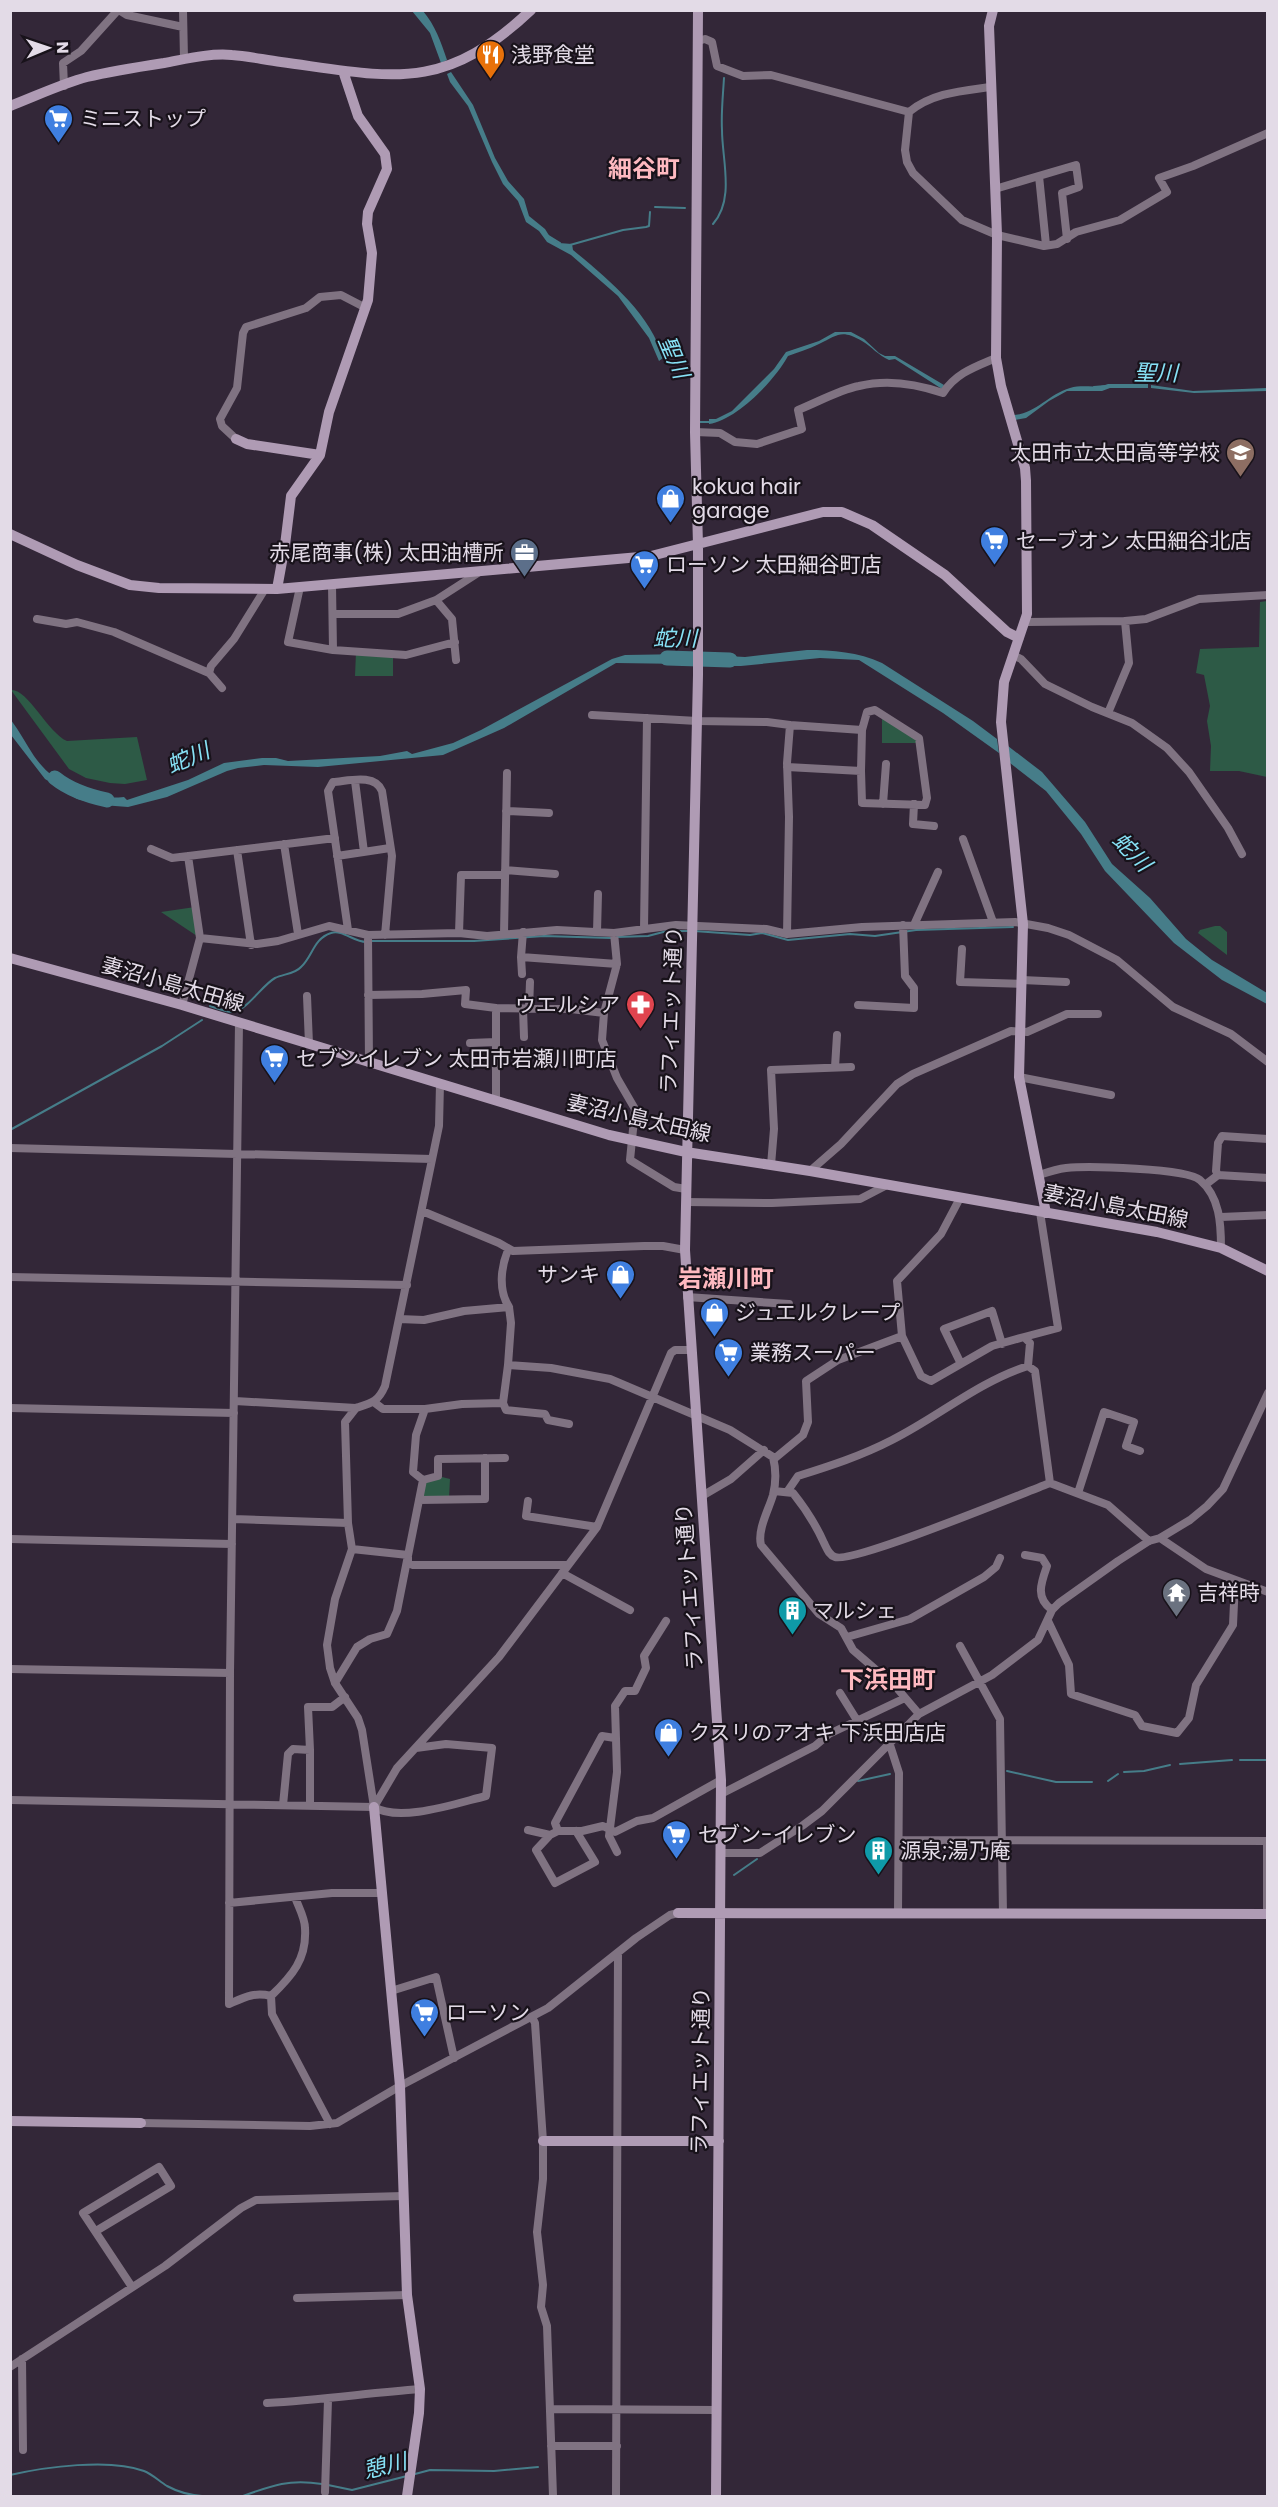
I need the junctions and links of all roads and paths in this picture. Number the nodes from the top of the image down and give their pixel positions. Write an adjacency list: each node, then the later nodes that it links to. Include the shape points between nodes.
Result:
1 (119, 10): 6 (street); 10 (street, via 81,51 63,63)
2 (183, 10): 6 (street)
3 (531, 10): 9 (street, via 496,41 439,70 397,76)
4 (698, 10): 7 (street)
5 (993, 10): 11 (street, via 989,26)
6 (183, 27): 8 (street)
7 (698, 41): 13 (street, via 712,42 717,66 734,74 771,75); 22 (street)
8 (184, 59): 9 (street, via 231,55); 10 (street, via 86,77)
9 (343, 70): 20 (street, via 358,116 386,160 384,179 368,212 372,267)
10 (64, 86): 12 (street)
11 (990, 87): 13 (street, via 925,100); 16 (street)
12 (10, 106)
13 (909, 112): 17 (street, via 905,150 913,173 962,220)
14 (1268, 133): 18 (street, via 1159,178 1167,192 1119,220 1076,232)
15 (1039, 176): 16 (street); 18 (street, via 1076,165 1079,187 1062,193); 19 (street)
16 (994, 189): 17 (street)
17 (997, 236): 19 (street); 21 (street)
18 (1067, 239): 19 (street)
19 (1046, 245)
20 (366, 308): 23 (street, via 341,295 320,297 306,308 246,327 237,388 220,418 222,426); 24 (street, via 329,412)
21 (996, 358): 22 (street, via 965,371 943,393 897,383 860,386 798,410 802,429 757,444 735,442 720,433); 37 (street, via 1025,468)
22 (695, 432): 26 (street)
23 (236, 439): 24 (street)
24 (320, 455): 31 (street, via 291,496)
25 (10, 534): 30 (street, via 130,585)
26 (698, 545): 27 (street, via 651,556); 38 (street, via 823,512 842,512 872,525 936,568 1007,632); 48 (street, ラフィエット通り)
27 (479, 572): 28 (street); 33 (street)
28 (332, 585): 29 (street); 34 (street)
29 (300, 587): 31 (street); 40 (street, via 288,642)
30 (265, 589): 31 (street); 43 (street)
31 (277, 589)
32 (1268, 595): 36 (street, via 1199,599 1146,619)
33 (436, 600): 34 (street, via 398,614); 39 (street, via 452,619)
34 (334, 614): 40 (street)
35 (37, 619): 43 (street, via 77,622 114,632)
36 (1125, 621): 37 (street); 45 (street, via 1129,663)
37 (1026, 622): 38 (street)
38 (1020, 639): 41 (street)
39 (455, 642): 40 (street, via 406,655); 42 (street)
40 (333, 650)
41 (1013, 655): 45 (street, via 1045,684); 76 (street, via 1002,699 1001,729)
42 (456, 660)
43 (209, 673): 44 (street)
44 (222, 688)
45 (1108, 713): 68 (street, via 1132,723 1178,758)
46 (592, 715): 47 (street)
47 (647, 718): 48 (street); 80 (street)
48 (697, 721): 49 (street); 77 (street, ラフィエット通り)
49 (790, 725): 50 (street); 52 (street)
50 (862, 730): 53 (street); 57 (street, via 867,712 875,710 919,738 927,798 925,805)
51 (886, 764): 56 (street)
52 (787, 767): 53 (street); 88 (street)
53 (861, 771): 56 (street, via 862,803)
54 (507, 774): 58 (street)
55 (354, 781): 61 (street, via 333,782 329,786); 64 (street, via 373,780 380,785); 67 (street)
56 (883, 804): 57 (street)
57 (914, 804): 60 (street, via 913,824)
58 (506, 811): 59 (street); 71 (street)
59 (549, 813)
60 (934, 826)
61 (335, 838): 63 (street); 70 (street)
62 (963, 839): 75 (street)
63 (284, 844): 66 (street); 86 (street)
64 (390, 848): 67 (street); 90 (street)
65 (151, 849): 69 (street, via 164,856)
66 (237, 850): 69 (street); 92 (street)
67 (364, 852): 70 (street)
68 (1242, 854)
69 (188, 856): 91 (street)
70 (337, 856): 81 (street)
71 (505, 872): 73 (street); 84 (street, via 461,875); 87 (street)
72 (938, 872): 79 (street)
73 (555, 874)
74 (598, 894): 83 (street)
75 (993, 922): 76 (street); 79 (street)
76 (1023, 924): 99 (street); 116 (street, via 1069,935 1117,960 1173,1006 1231,1034)
77 (692, 925): 80 (street); 88 (street); 128 (street, ラフィエット通り)
78 (903, 925): 79 (street); 88 (street); 104 (street, via 905,976 914,988 914,1008)
79 (914, 925)
80 (644, 929): 85 (street)
81 (348, 930): 86 (street, via 329,926); 89 (street)
82 (523, 932): 83 (street); 87 (street); 94 (street)
83 (597, 932): 85 (street)
84 (459, 933): 87 (street); 90 (street)
85 (614, 933): 96 (street)
86 (298, 934): 92 (street)
87 (504, 934)
88 (787, 934)
89 (368, 935): 90 (street); 101 (street)
90 (385, 935)
91 (200, 938): 92 (street); 103 (street)
92 (251, 945)
93 (962, 949): 99 (street, via 960,982)
94 (521, 957): 96 (street); 97 (street)
95 (10, 958): 103 (street, 妻沼小島太田線)
96 (617, 964): 107 (street)
97 (522, 974)
98 (530, 982): 106 (street)
99 (1022, 982): 100 (street); 110 (street)
100 (1066, 982)
101 (369, 995): 105 (street, via 466,990 465,1004); 117 (street)
102 (307, 996): 115 (street)
103 (182, 1005): 109 (street, 妻沼小島太田線)
104 (858, 1005)
105 (496, 1008): 106 (street); 113 (street)
106 (526, 1009): 107 (street); 112 (street)
107 (604, 1013): 125 (street, via 602,1040 635,1109)
108 (1098, 1014): 110 (street, via 1066,1014)
109 (239, 1023): 115 (street, 妻沼小島太田線); 127 (street)
110 (1019, 1032): 120 (street); 131 (street, via 1011,1031 897,1084)
111 (837, 1035): 118 (street)
112 (524, 1037)
113 (496, 1042): 114 (street); 123 (street)
114 (470, 1043)
115 (309, 1044): 117 (street, 妻沼小島太田線)
116 (1268, 1062)
117 (369, 1063): 121 (street, 妻沼小島太田線)
118 (835, 1067): 119 (street); 130 (street, via 771,1070)
119 (851, 1067)
120 (1019, 1077): 122 (street); 133 (street)
121 (440, 1084): 123 (street, 妻沼小島太田線); 129 (street, via 439,1126)
122 (1111, 1095)
123 (496, 1101): 125 (street, 妻沼小島太田線)
124 (1268, 1139): 132 (street, via 1222,1136 1218,1143)
125 (632, 1140): 128 (street, 妻沼小島太田線); 137 (street, via 630,1160 674,1187)
126 (10, 1148): 127 (street)
127 (238, 1152): 129 (street); 149 (street)
128 (686, 1152): 130 (street, 妻沼小島太田線); 137 (street, ラフィエット通り)
129 (432, 1159): 140 (street)
130 (771, 1165): 131 (street, 妻沼小島太田線)
131 (810, 1171): 135 (street, 妻沼小島太田線)
132 (1218, 1174): 134 (street); 136 (street)
133 (1039, 1175): 136 (street, via 1074,1168 1175,1171 1192,1175); 141 (street)
134 (1268, 1178)
135 (887, 1185): 138 (street, 妻沼小島太田線); 139 (street, via 860,1199)
136 (1204, 1185): 143 (street)
137 (686, 1189): 139 (street, ラフィエット通り)
138 (960, 1198): 141 (street, 妻沼小島太田線); 155 (street, via 941,1234 897,1281)
139 (686, 1202): 146 (street, ラフィエット通り)
140 (422, 1211): 145 (street, via 499,1243); 150 (street)
141 (1043, 1212): 144 (street, 妻沼小島太田線); 156 (street, via 1058,1328)
142 (1268, 1215): 143 (street)
143 (1221, 1217): 144 (street)
144 (1221, 1248): 147 (street, 妻沼小島太田線)
145 (507, 1250): 146 (street, via 663,1246); 153 (street, via 501,1268)
146 (685, 1250): 151 (street, ラフィエット通り)
147 (1268, 1271)
148 (10, 1277): 149 (street)
149 (236, 1282): 150 (street); 164 (street)
150 (407, 1284): 154 (street)
151 (687, 1297): 152 (street); 158 (street, ラフィエット通り)
152 (789, 1304)
153 (509, 1307): 154 (street, via 424,1320); 160 (street)
154 (399, 1319): 165 (street, via 385,1386)
155 (902, 1336): 159 (street, via 927,1381); 177 (street, via 838,1360 806,1381 808,1422 803,1435)
156 (1023, 1337): 157 (street); 161 (street, via 1030,1343)
157 (1002, 1344): 159 (street); 159 (street, via 992,1311 944,1329)
158 (692, 1350): 163 (street, via 671,1353); 171 (street, ラフィエット通り)
159 (961, 1364)
160 (508, 1365): 163 (street, via 582,1372); 166 (street)
161 (1028, 1365): 179 (street, via 1035,1371); 181 (street, via 954,1401 893,1440 842,1463 798,1476)
162 (1268, 1393): 189 (street, via 1223,1489 1190,1520)
163 (654, 1396): 171 (street); 188 (street)
164 (234, 1401): 168 (street); 170 (street)
165 (375, 1403): 168 (street); 169 (street, via 383,1409)
166 (503, 1403): 169 (street); 172 (street, via 506,1410 545,1414 548,1420)
167 (10, 1408): 170 (street)
168 (356, 1408): 187 (street, via 345,1422)
169 (425, 1409): 178 (street, via 416,1435 413,1472)
170 (234, 1413): 186 (street)
171 (696, 1416): 173 (street); 183 (street, ラフィエット通り)
172 (569, 1424)
173 (764, 1450): 177 (street); 183 (street, via 731,1479)
174 (1140, 1450): 182 (street, via 1126,1446 1134,1422 1104,1412)
175 (484, 1458): 176 (street); 178 (street, via 438,1459 438,1476); 184 (street, via 485,1499)
176 (505, 1458)
177 (774, 1459): 180 (street)
178 (423, 1480): 184 (street)
179 (1050, 1483): 181 (street, via 879,1548 839,1558 832,1557 798,1499); 182 (street)
180 (774, 1491): 181 (street); 205 (street, via 761,1545 819,1614 836,1623)
181 (787, 1492)
182 (1078, 1493): 191 (street, via 1108,1505)
183 (702, 1496): 220 (street, ラフィエット通り)
184 (419, 1500): 194 (street)
185 (528, 1501): 188 (street, via 526,1516)
186 (233, 1519): 187 (street); 192 (street)
187 (348, 1523): 193 (street)
188 (597, 1527): 197 (street)
189 (1160, 1538): 191 (street); 199 (street, via 1191,1561)
190 (10, 1539): 192 (street)
191 (1149, 1541): 202 (street)
192 (232, 1544): 208 (street)
193 (352, 1549): 194 (street); 210 (street, via 328,1634)
194 (408, 1555): 197 (street, via 408,1563 413,1565); 210 (street, via 391,1630 357,1647)
195 (1025, 1555): 202 (street, via 1042,1558 1047,1566 1040,1598)
196 (1000, 1558): 205 (street, via 984,1577 910,1619)
197 (568, 1565): 198 (street)
198 (562, 1573): 201 (street); 218 (street, via 498,1657)
199 (1235, 1581): 200 (street); 203 (street, via 1233,1625 1196,1685 1189,1718 1177,1732 1142,1726 1135,1714 1071,1694 1069,1665)
200 (1268, 1592)
201 (630, 1610)
202 (1052, 1610): 203 (street)
203 (1048, 1620): 209 (street, via 1038,1640)
204 (666, 1621): 216 (street, via 644,1656 646,1668 635,1691 625,1691 615,1706)
205 (847, 1637): 213 (street, via 853,1650)
206 (960, 1646): 209 (street)
207 (10, 1669): 208 (street)
208 (230, 1673): 223 (street)
209 (979, 1682): 214 (street); 233 (street, via 1000,1719)
210 (335, 1683): 212 (street)
211 (840, 1693): 215 (street)
212 (345, 1697): 219 (street, via 332,1707 308,1707); 226 (street, via 362,1730)
213 (906, 1698): 214 (street); 215 (street)
214 (919, 1714): 217 (street)
215 (858, 1722): 221 (street)
216 (615, 1738): 228 (street, via 617,1772); 229 (street, via 602,1736 555,1823)
217 (889, 1742): 232 (street, via 898,1773); 236 (street, via 822,1811 802,1826 760,1853)
218 (416, 1748): 226 (street, via 397,1768); 226 (street, via 446,1744 492,1748 486,1796 429,1810 384,1814)
219 (310, 1750): 224 (street, via 293,1749 288,1754); 225 (street)
220 (721, 1780): 221 (street, ラフィエット通り); 228 (street, via 653,1818 615,1832)
221 (721, 1794): 236 (street, ラフィエット通り)
222 (10, 1800): 223 (street)
223 (229, 1804): 224 (street); 239 (street)
224 (283, 1805): 225 (street)
225 (310, 1806): 226 (street)
226 (374, 1807): 237 (street)
227 (528, 1830): 231 (street)
228 (610, 1830): 230 (street, via 603,1826); 235 (street)
229 (558, 1831): 230 (street); 231 (street)
230 (576, 1831): 231 (street, via 595,1862 555,1883 536,1850)
231 (550, 1835)
232 (899, 1840): 233 (street); 242 (street)
233 (1004, 1840): 234 (street); 243 (street)
234 (1267, 1841): 244 (street)
235 (617, 1852)
236 (721, 1853): 241 (street, ラフィエット通り)
237 (382, 1893): 238 (street); 246 (street)
238 (295, 1897): 239 (street); 247 (street, via 305,1927 302,1956 292,1977)
239 (229, 1903): 247 (street, via 229,2004 259,1993)
240 (678, 1913): 241 (street); 245 (street)
241 (721, 1913): 242 (street); 256 (street, ラフィエット通り)
242 (898, 1913): 243 (street)
243 (1003, 1914): 244 (street)
244 (1267, 1914)
245 (618, 1953): 248 (street, via 563,1998); 255 (street)
246 (391, 1991): 249 (street, via 436,1977); 250 (street)
247 (271, 1996): 253 (street, via 272,2014)
248 (532, 2017): 249 (street); 254 (street)
249 (454, 2058): 250 (street)
250 (400, 2086): 253 (street); 257 (street)
251 (10, 2121): 252 (street)
252 (141, 2123): 253 (street)
253 (330, 2124)
254 (543, 2141): 255 (street); 268 (street, via 537,2232 543,2285 541,2307 547,2326)
255 (619, 2141): 256 (street); 267 (street)
256 (719, 2141): 269 (street, ラフィエット通り)
257 (403, 2196): 259 (street, via 256,2200); 260 (street)
258 (96, 2231): 258 (street, via 83,2213 159,2167 171,2186); 259 (street)
259 (132, 2287): 262 (street)
260 (406, 2295): 261 (street); 264 (street)
261 (297, 2298)
262 (22, 2360): 263 (street); 272 (street)
263 (10, 2367)
264 (420, 2389): 265 (street, via 341,2395); 274 (street)
265 (328, 2400): 266 (street); 273 (street)
266 (267, 2403)
267 (617, 2408): 268 (street); 269 (street); 271 (street)
268 (550, 2409): 270 (street)
269 (717, 2410): 277 (street, ラフィエット通り)
270 (551, 2446): 271 (street); 275 (street)
271 (617, 2446): 276 (street)
272 (23, 2450)
273 (326, 2488)
274 (407, 2496)
275 (553, 2496)
276 (616, 2496)
277 (716, 2496)

